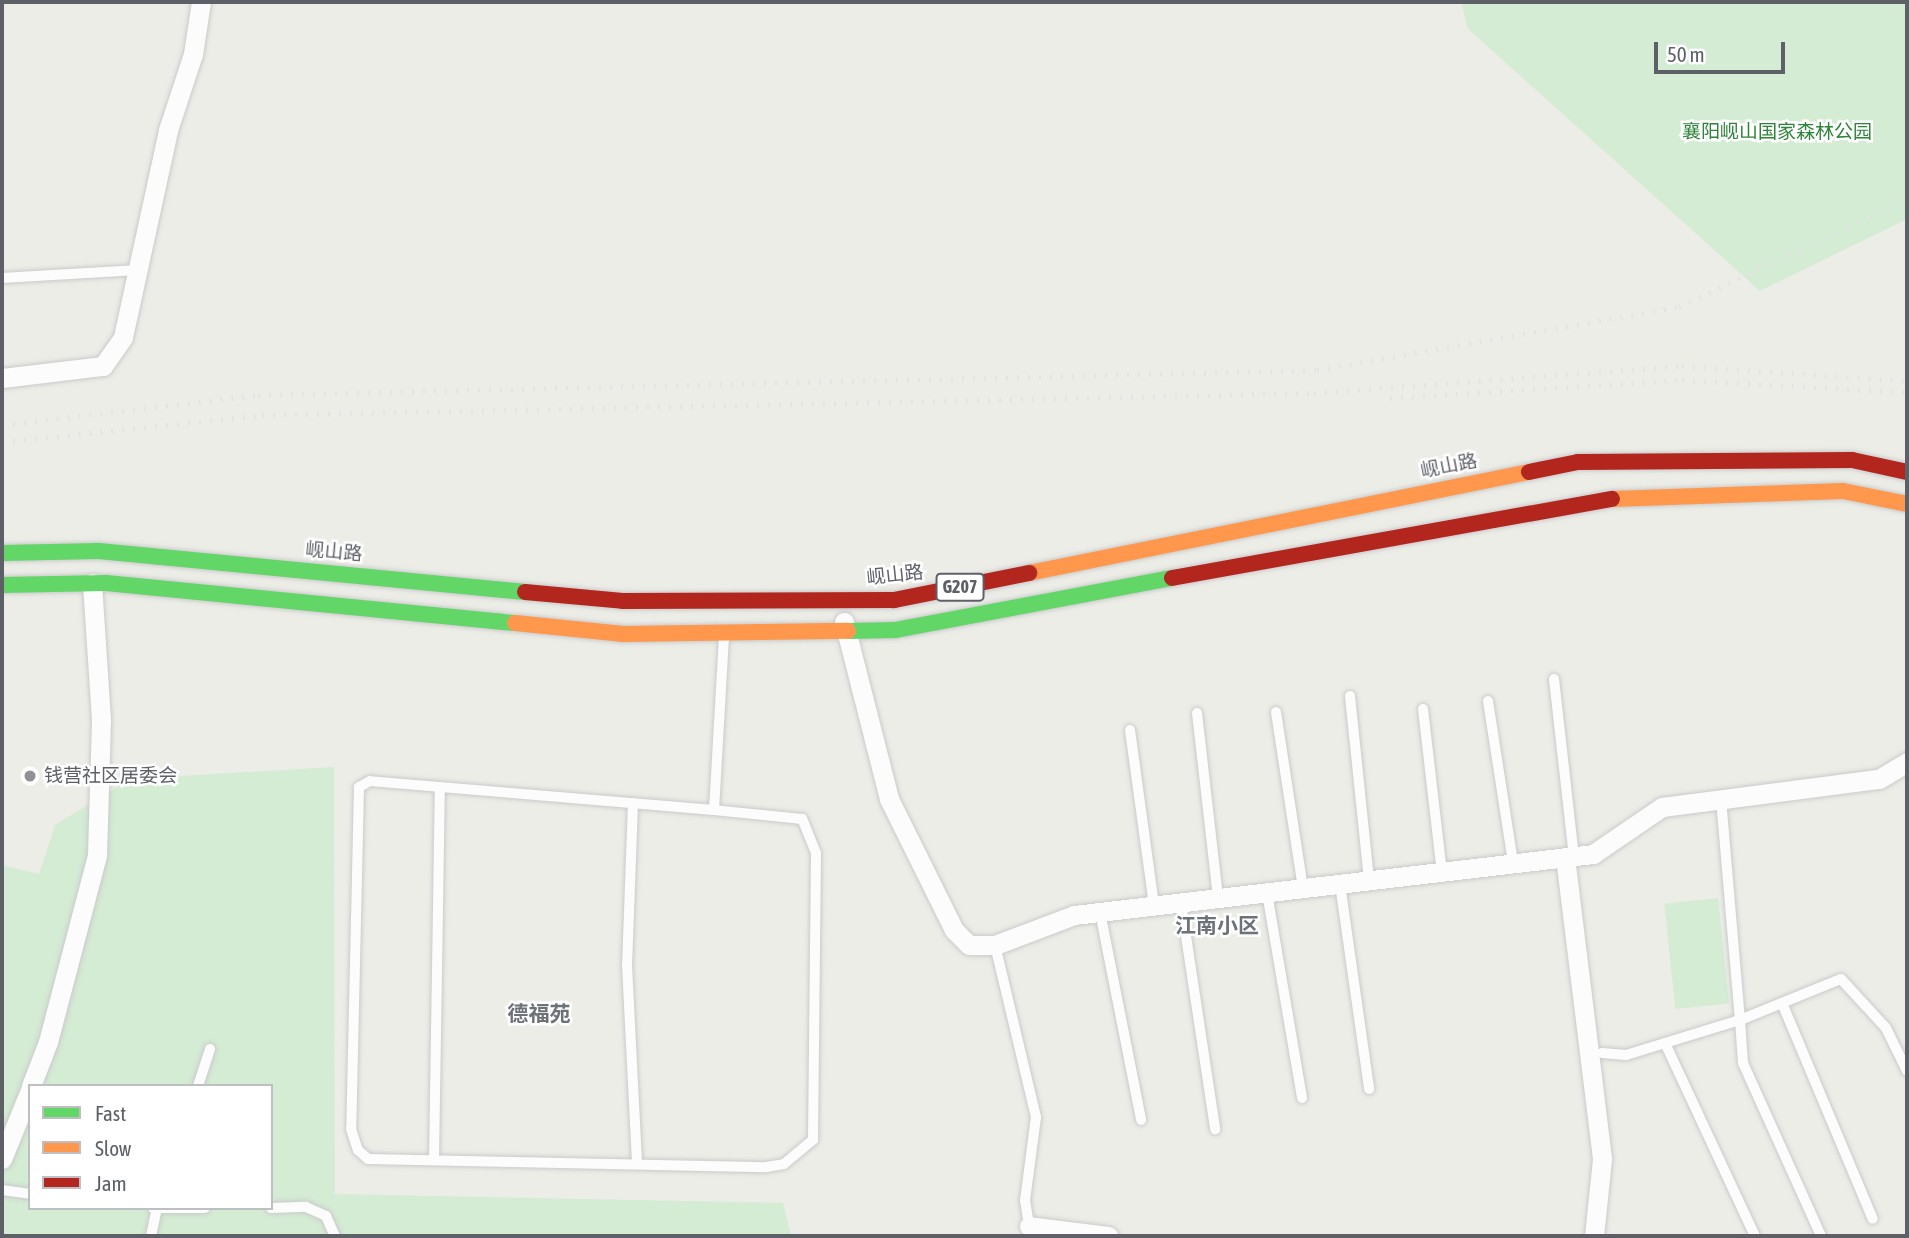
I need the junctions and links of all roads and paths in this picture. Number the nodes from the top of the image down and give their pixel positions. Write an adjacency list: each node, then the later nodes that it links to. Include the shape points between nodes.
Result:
1 (201, 2): 2 (street, via 193,54 168,130)
2 (138, 270): 3 (lane); 4 (street, via 123,337 103,366)
3 (2, 278)
4 (2, 377)
5 (1907, 472): 10 (highway, 岘山路 / G207, via 1852,460 1578,462 894,600)
6 (1907, 504): 11 (highway, G207, via 1843,491 1589,500 896,630)
7 (2, 553): 10 (highway, 岘山路 / G207, via 99,551 623,601)
8 (92, 583): 9 (highway, G207); 12 (highway, G207, via 624,634); 43 (street, via 101,719 97,855 48,1042)
9 (2, 585)
10 (843, 600): 11 (street)
11 (845, 631): 12 (highway, G207); 36 (street, via 889,799 954,930 969,945)
12 (724, 633): 24 (lane)
13 (1555, 679): 25 (lane)
14 (1350, 696): 28 (lane)
15 (1488, 701): 26 (lane)
16 (1423, 709): 27 (lane)
17 (1276, 712): 30 (lane)
18 (1197, 713): 32 (lane)
19 (1130, 730): 34 (lane)
20 (1907, 762): 22 (street, via 1879,779)
21 (440, 787): 23 (lane); 51 (lane); 51 (lane, via 370,780 359,787 351,1115 358,1150 368,1159)
22 (1721, 799): 25 (street, via 1662,807 1593,854); 38 (lane)
23 (633, 803): 24 (lane); 52 (lane, via 627,965)
24 (714, 810): 52 (lane, via 803,819 816,853 813,1140 784,1164)
25 (1569, 857): 26 (street); 62 (street, via 1602,1159)
26 (1513, 863): 27 (street)
27 (1442, 872): 28 (street)
28 (1369, 881): 29 (street)
29 (1339, 884): 30 (street); 45 (lane)
30 (1303, 888): 31 (street)
31 (1267, 892): 32 (street); 47 (lane)
32 (1218, 898): 33 (street)
33 (1181, 903): 34 (street); 49 (lane)
34 (1154, 906): 35 (street)
35 (1100, 912): 36 (street, via 1074,915); 48 (lane)
36 (995, 945): 58 (lane, via 1036,1117 1025,1200)
37 (1782, 1003): 38 (lane); 42 (lane, via 1841,979 1886,1028); 57 (lane)
38 (1740, 1020): 39 (lane); 64 (lane, via 1743,1063)
39 (1665, 1043): 41 (lane, via 1626,1055); 63 (lane)
40 (210, 1049): 44 (lane)
41 (1602, 1054)
42 (1907, 1071)
43 (32, 1084)
44 (199, 1084)
45 (1369, 1089)
46 (28, 1095): 50 (street)
47 (1302, 1098)
48 (1140, 1120)
49 (1215, 1129)
50 (2, 1159)
51 (434, 1160): 52 (lane)
52 (637, 1164)
53 (2, 1190): 54 (lane)
54 (28, 1194)
55 (273, 1208): 60 (lane, via 306,1207 326,1216)
56 (156, 1210): 59 (lane)
57 (1873, 1219)
58 (1030, 1231): 61 (street)
59 (151, 1236)
60 (335, 1236)
61 (1108, 1236)
62 (1594, 1236)
63 (1755, 1236)
64 (1821, 1236)

